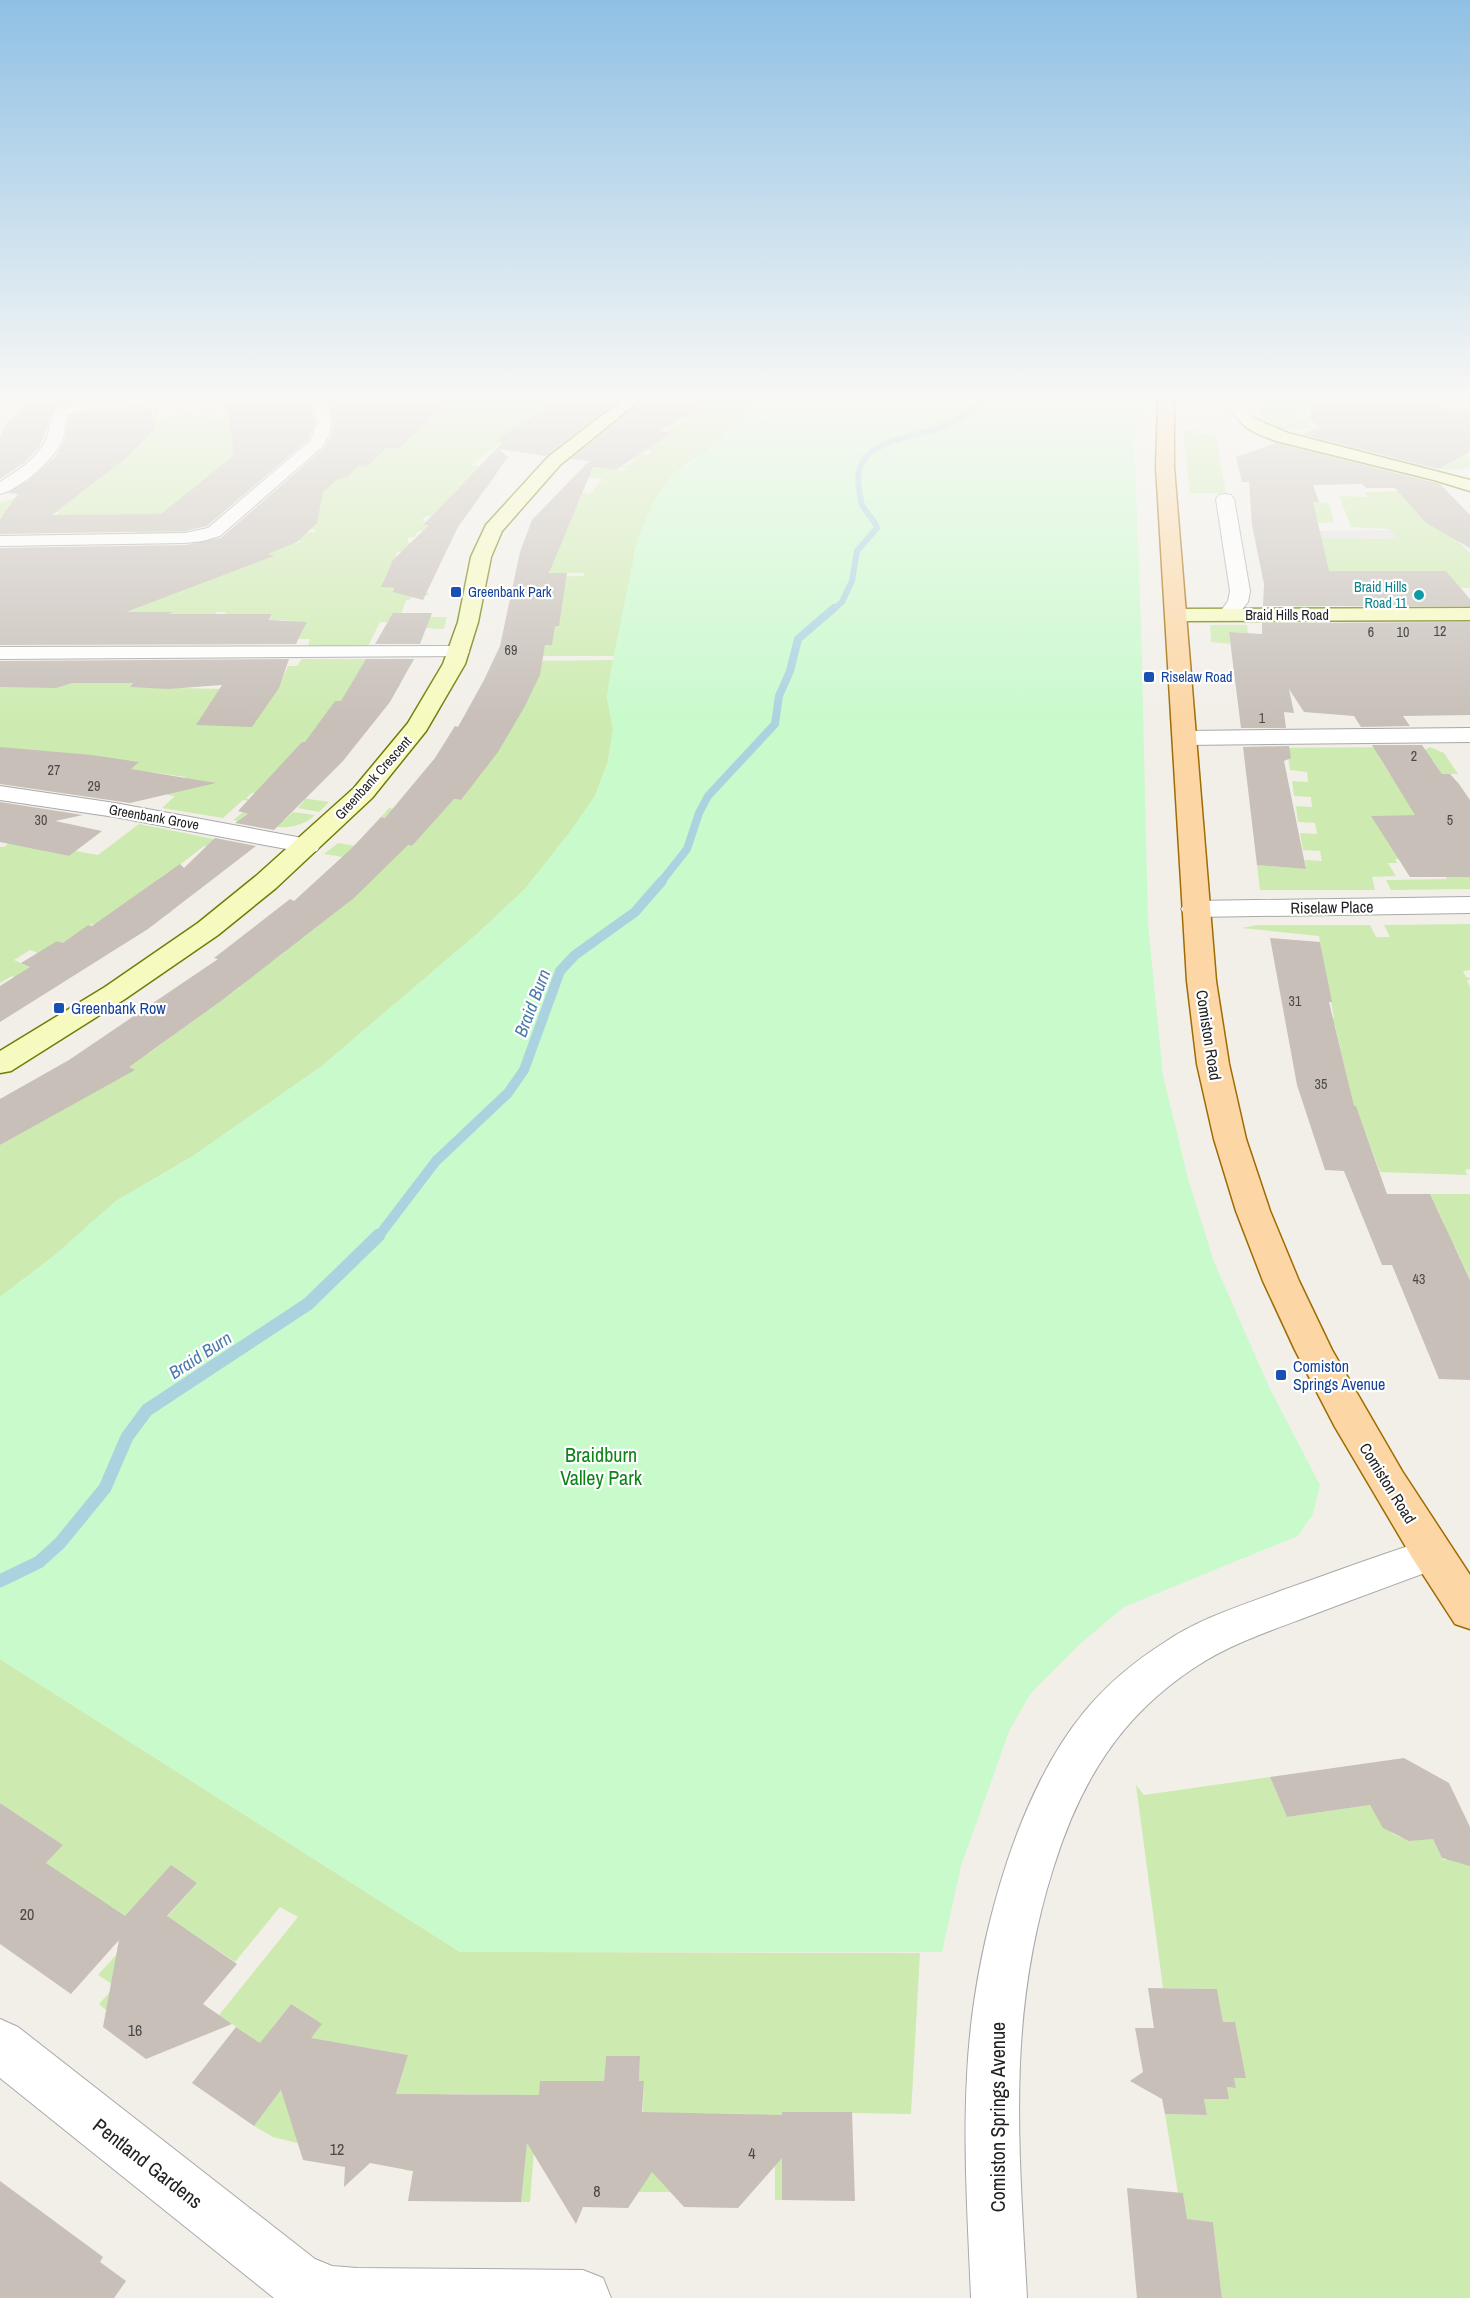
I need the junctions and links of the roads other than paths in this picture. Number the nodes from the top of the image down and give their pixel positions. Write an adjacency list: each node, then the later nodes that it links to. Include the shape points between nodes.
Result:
1 (243, 507): 5 (street, via 209,540)
2 (513, 507): 9 (street, Greenbank Crescent, via 493,529 481,557)
3 (1169, 507): 7 (main road, Comiston Road)
4 (1225, 507): 8 (street, via 1240,591 1238,602)
5 (0, 541)
6 (1470, 614): 8 (street, Braid Hills Road)
7 (1176, 615): 8 (street, Braid Hills Road); 11 (main road, Comiston Road)
8 (1227, 615)
9 (459, 652): 10 (street); 14 (street, Greenbank Crescent, via 425,716 399,752)
10 (0, 653)
11 (1186, 738): 12 (street); 16 (main road, Comiston Road)
12 (1467, 739)
13 (0, 792): 14 (street, Greenbank Grove)
14 (308, 846): 17 (street, Greenbank Crescent, via 183,947)
15 (1470, 905): 16 (street, Riselaw Place)
16 (1194, 909): 18 (main road, Comiston Road, via 1221,1104 1237,1167 1263,1241 1288,1300 1357,1434)
17 (0, 1064)
18 (1457, 1585): 22 (street, Comiston Springs Avenue, via 1390,1568 1232,1627 1183,1653 1137,1686 1105,1719 1077,1757 1040,1831 1000,1987 993,2081)
19 (0, 2045): 20 (street, Pentland Gardens)
20 (293, 2289): 21 (street, Pentland Gardens, via 357,2296)
21 (583, 2298)
22 (999, 2298)

